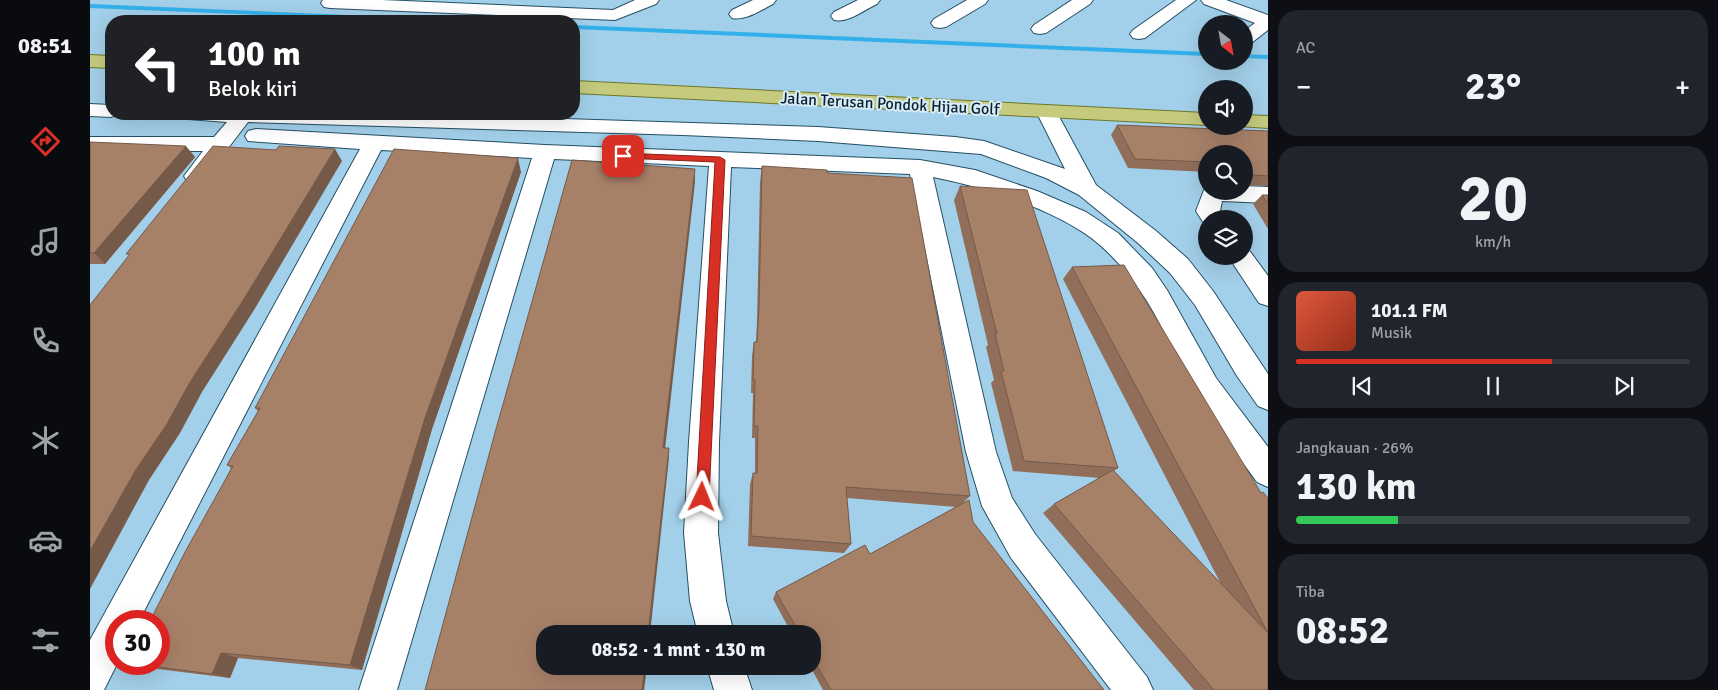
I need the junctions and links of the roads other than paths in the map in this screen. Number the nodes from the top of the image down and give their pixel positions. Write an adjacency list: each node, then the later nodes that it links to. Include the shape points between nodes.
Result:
1 (333, 0): 10 (street, via 330,3)
2 (570, 0): 10 (street)
3 (650, 0): 10 (street, via 615,15)
4 (767, 0): 11 (street)
5 (871, 0): 12 (street)
6 (979, 0): 14 (street)
7 (1084, 0): 15 (street)
8 (1187, 0): 17 (street)
9 (1210, 0): 13 (street)
10 (592, 14)
11 (738, 14)
12 (840, 16)
13 (1268, 21): 16 (street)
14 (940, 23)
15 (1040, 29)
16 (1253, 33)
17 (1139, 34)
18 (90, 61): 19 (main road)
19 (105, 62)
20 (580, 86): 23 (main road, Jalan Terusan Pondok Hijau Golf)
21 (90, 110): 22 (street)
22 (105, 111)
23 (1037, 111): 24 (main road, Jalan Terusan Pondok Hijau Golf); 36 (street); 38 (street)
24 (1198, 119)
25 (239, 120): 31 (street)
26 (389, 120): 36 (street, via 682,128 936,142 984,148)
27 (1253, 121): 28 (main road)
28 (1268, 122)
29 (256, 136): 32 (street)
30 (90, 144): 31 (street)
31 (220, 144): 37 (street)
32 (373, 144): 33 (street); 45 (street)
33 (545, 152): 34 (street); 50 (street)
34 (720, 160): 35 (street); 46 (street, via 701,533)
35 (920, 168): 44 (street, via 975,178 1029,197 1078,218 1109,239 1148,282 1206,387); 52 (street, via 981,452 998,506 1023,546)
36 (1054, 173): 38 (street)
37 (183, 190)
38 (1088, 190): 43 (street, via 1179,266 1204,298)
39 (1268, 195): 40 (street, via 1220,193 1212,196)
40 (1211, 210)
41 (1246, 265): 42 (street)
42 (1268, 296)
43 (1268, 397)
44 (1268, 472)
45 (126, 610)
46 (714, 625)
47 (105, 649): 49 (street)
48 (728, 675): 51 (street)
49 (90, 678)
50 (378, 690)
51 (733, 690)
52 (1134, 690)

